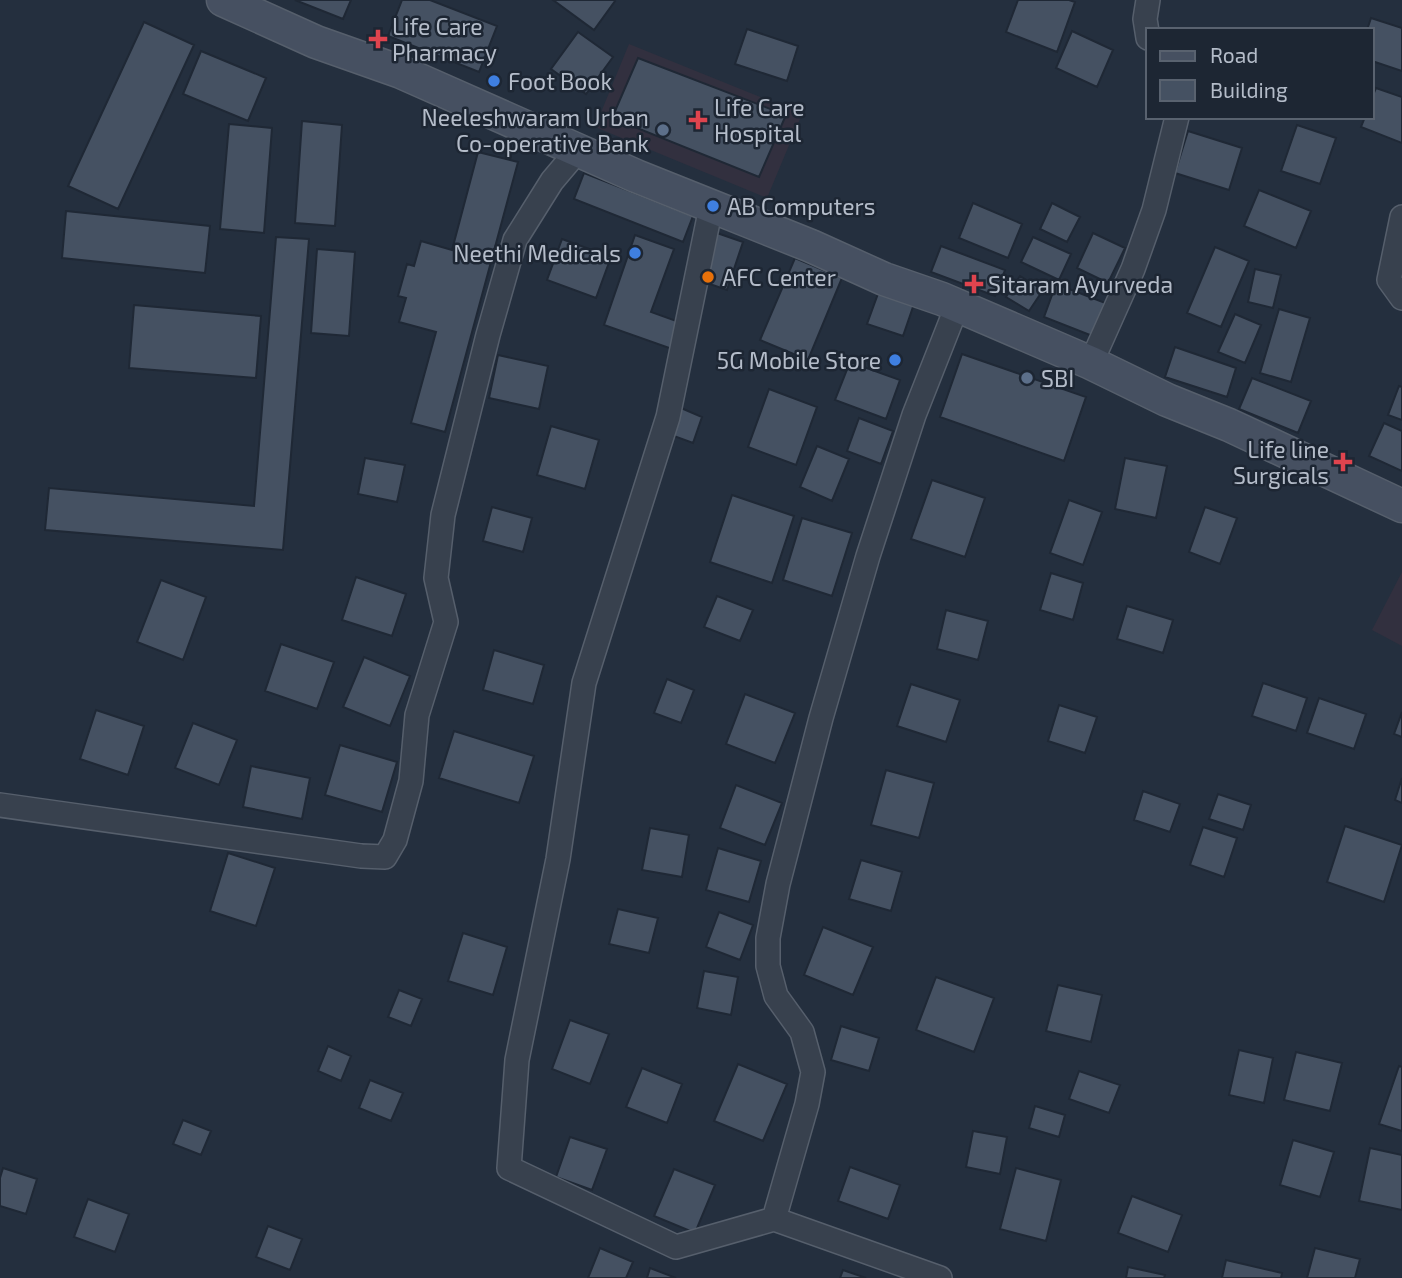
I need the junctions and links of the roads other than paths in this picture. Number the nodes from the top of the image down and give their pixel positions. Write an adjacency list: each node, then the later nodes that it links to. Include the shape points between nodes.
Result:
1 (223, 0): 5 (main road)
2 (1148, 0): 3 (street)
3 (1146, 28)
4 (1176, 119): 10 (street, via 1133,269)
5 (579, 149): 6 (main road); 12 (street, via 552,180 515,240 488,335 443,515 436,578 446,622 417,715 411,781 395,840 385,857)
6 (711, 207): 9 (main road); 13 (street, via 668,417 584,683 558,859 517,1059 509,1168 676,1247)
7 (1402, 217): 8 (street, via 1389,280)
8 (1402, 298)
9 (957, 306): 10 (main road); 13 (street, via 914,415 867,556 778,884 768,966 776,996 802,1032 813,1072)
10 (1091, 363): 11 (main road)
11 (1402, 506)
12 (0, 804)
13 (774, 1219): 14 (street)
14 (940, 1278)

